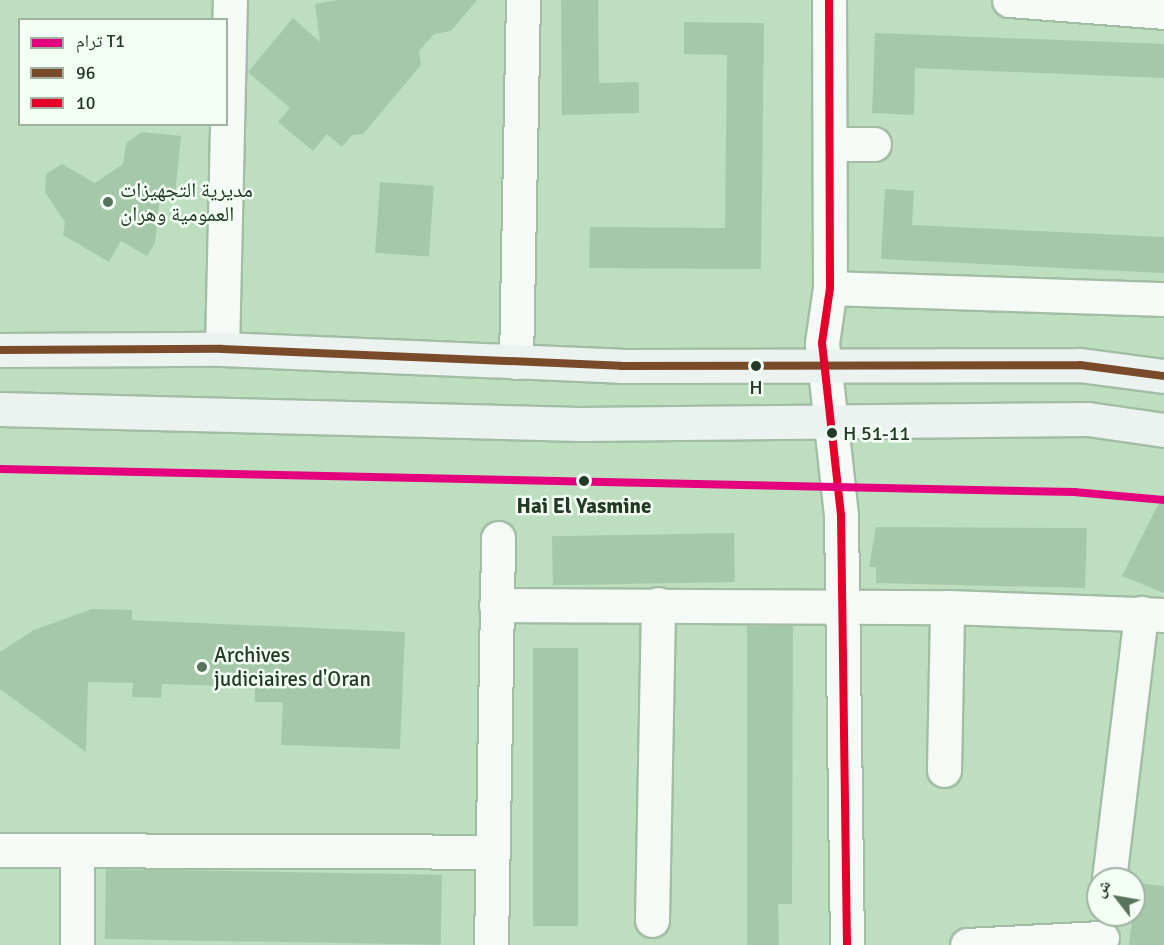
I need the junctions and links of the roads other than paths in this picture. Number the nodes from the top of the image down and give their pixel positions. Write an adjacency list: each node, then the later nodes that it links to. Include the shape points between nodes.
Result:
1 (230, 0): 6 (street)
2 (523, 0): 14 (street)
3 (829, 0): 8 (street)
4 (1009, 0): 5 (street)
5 (1164, 12)
6 (228, 65)
7 (226, 126): 12 (street)
8 (830, 144): 9 (street); 10 (street)
9 (873, 144)
10 (830, 288): 11 (street); 15 (street)
11 (1164, 299)
12 (222, 349): 13 (main road); 14 (main road)
13 (0, 350)
14 (516, 362): 15 (main road)
15 (824, 362): 16 (main road, via 1080,365); 18 (street)
16 (1164, 376)
17 (0, 409): 18 (main road, via 580,424)
18 (827, 424): 19 (main road, via 1088,419); 23 (street, via 839,490)
19 (1164, 430)
20 (498, 537): 22 (street)
21 (658, 604): 22 (street); 23 (street); 31 (street)
22 (496, 605): 29 (street)
23 (841, 607): 24 (street); 35 (street)
24 (947, 607): 25 (street); 26 (street)
25 (1152, 614): 30 (street)
26 (944, 770)
27 (0, 850): 28 (street)
28 (77, 851): 29 (street); 33 (street)
29 (492, 852): 34 (street)
30 (1111, 867)
31 (652, 920)
32 (1103, 933): 36 (street)
33 (77, 945)
34 (491, 945)
35 (847, 945)
36 (967, 945)

